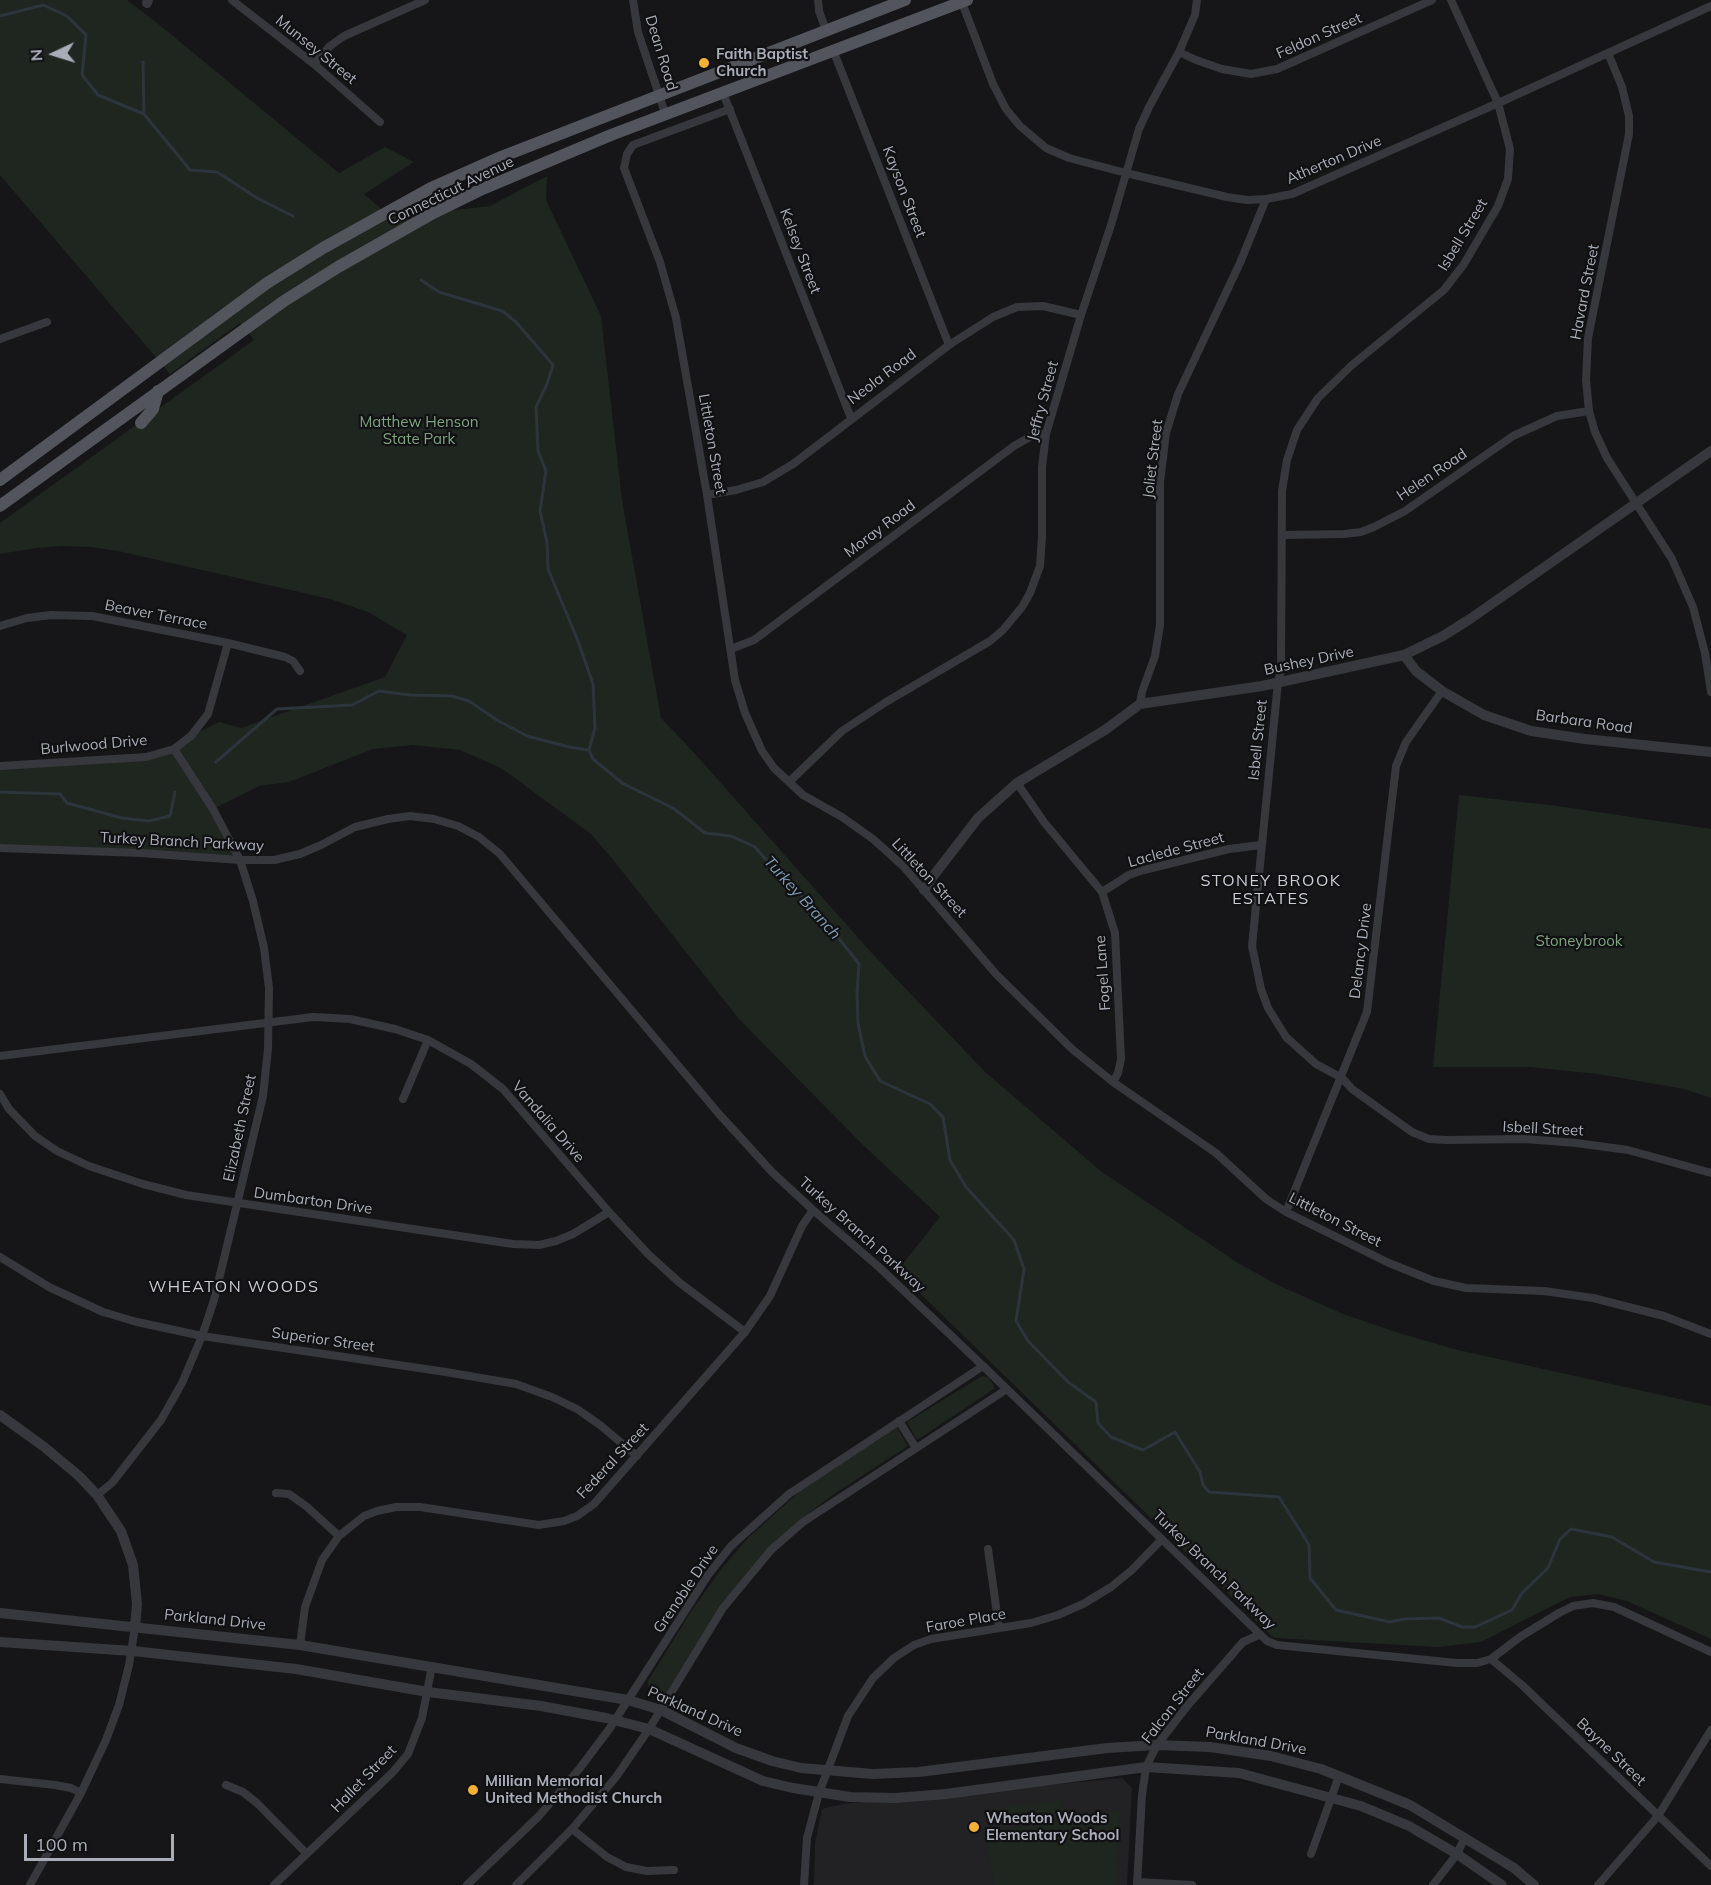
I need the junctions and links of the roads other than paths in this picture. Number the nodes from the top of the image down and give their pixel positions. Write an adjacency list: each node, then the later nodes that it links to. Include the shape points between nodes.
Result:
1 (232, 0): 15 (street, Munsey Street)
2 (425, 0): 15 (street, via 344,36)
3 (633, 0): 17 (street, Dean Road, via 638,33)
4 (818, 0): 11 (street)
5 (905, 0): 11 (main road, Connecticut Avenue)
6 (1197, 0): 13 (street, Jeffry Street, via 1195,15)
7 (1432, 0): 13 (street, Feldon Street, via 1277,69 1251,74)
8 (1451, 0): 18 (street, Isbell Street)
9 (963, 1): 12 (main road, Connecticut Avenue); 22 (street, Atherton Drive, via 993,84 1020,126 1046,147 1069,158)
10 (1711, 6): 14 (street, Atherton Drive)
11 (826, 30): 17 (main road, Connecticut Avenue)
12 (833, 50): 16 (main road, Connecticut Avenue); 27 (street, Kayson Street)
13 (1179, 52): 22 (street, Jeffry Street, via 1139,129)
14 (1608, 53): 18 (street, Atherton Drive); 29 (street, Havard Street, via 1622,87 1629,135 1588,338 1586,380)
15 (314, 64): 21 (street, Munsey Street)
16 (723, 93): 19 (street, Kelsey Street); 20 (main road, Connecticut Avenue)
17 (660, 95): 20 (street, Dean Road); 32 (main road, Connecticut Avenue, via 431,188 323,248 267,283)
18 (1498, 103): 23 (street, Atherton Drive, via 1292,194); 40 (street, Isbell Street, via 1510,149 1508,179 1498,206 1444,290 1318,398 1297,430 1287,460)
19 (730, 109): 30 (street, Kelsey Street); 37 (street, Littleton Street, via 633,146 624,163 676,318)
20 (665, 113): 28 (main road, Connecticut Avenue, via 471,194 423,219 284,301)
21 (380, 122)
22 (1126, 173): 23 (street, Atherton Drive, via 1227,197); 24 (street, Jeffry Street)
23 (1266, 199): 49 (street, Joliet Street, via 1178,394 1166,432 1160,482 1160,625)
24 (1081, 315): 27 (street, Neola Road, via 1043,306 1017,307); 33 (street, Jeffry Street)
25 (47, 322): 26 (street)
26 (0, 339)
27 (949, 345): 30 (street, Neola Road)
28 (158, 392): 31 (main road, via 153,409); 34 (main road, Connecticut Avenue)
29 (1590, 411): 38 (street, Havard Street, via 1607,458); 40 (street, Helen Road, via 1557,417 1513,436 1405,511 1374,527 1344,534)
30 (851, 418): 37 (street, Neola Road, via 793,464 763,482)
31 (141, 423)
32 (71, 429): 34 (main road); 36 (main road, Connecticut Avenue)
33 (1046, 434): 43 (street, Moray Road, via 1035,434 1014,446 754,640); 53 (street, Jeffry Street, via 1040,566 1022,607 990,641 842,731)
34 (83, 446): 39 (main road, Connecticut Avenue)
35 (1711, 452): 38 (street, Bushey Drive)
36 (0, 480)
37 (707, 495): 43 (street, Littleton Street)
38 (1636, 505): 44 (street, Bushey Drive, via 1470,619); 48 (street, Havard Street, via 1672,559 1693,607)
39 (0, 506)
40 (1282, 535): 46 (street, Isbell Street)
41 (0, 626): 42 (street, Beaver Terrace, via 51,615 92,616)
42 (228, 643): 45 (street, Beaver Terrace, via 285,657); 50 (street, Burlwood Drive, via 208,714 191,736)
43 (731, 649): 53 (street, Littleton Street, via 735,680 749,723 762,751)
44 (1404, 655): 46 (street, Bushey Drive); 47 (street, Barbara Road, via 1416,671)
45 (300, 672)
46 (1278, 682): 49 (street, Bushey Drive); 55 (street, Isbell Street)
47 (1442, 691): 51 (street, Barbara Road, via 1484,715 1531,731); 63 (street, Delancy Drive, via 1406,742 1396,766 1367,1012)
48 (1711, 692)
49 (1140, 704): 54 (street, Bushey Drive)
50 (174, 749): 52 (street, Burlwood Drive, via 146,757); 57 (street, Elizabeth Street)
51 (1711, 752)
52 (0, 766)
53 (789, 782): 58 (street, Littleton Street, via 873,839)
54 (1017, 783): 58 (street, Bushey Drive, via 978,818); 59 (street, Fogel Lane)
55 (1261, 845): 59 (street, Laclede Street, via 1144,870); 63 (street, Isbell Street, via 1252,946 1261,989 1286,1037 1316,1064)
56 (0, 848): 57 (street, Turkey Branch Parkway)
57 (240, 860): 60 (street, Elizabeth Street, via 264,948); 69 (street, Turkey Branch Parkway, via 274,860 300,854 355,827 410,816 458,826 479,837 500,854 719,1114)
58 (924, 890): 64 (street, Littleton Street, via 996,974 1072,1049)
59 (1102, 892): 64 (street, Fogel Lane, via 1115,933 1118,973 1121,1059)
60 (269, 1023): 61 (street, Vandalia Drive, via 313,1017 350,1019); 62 (street, Vandalia Drive); 68 (street, Elizabeth Street, via 262,1096)
61 (428, 1040): 66 (street); 70 (street, Vandalia Drive, via 471,1064 503,1089)
62 (0, 1056)
63 (1342, 1078): 67 (street, Isbell Street, via 1401,1125 1429,1139 1576,1143 1628,1150); 71 (street, Delancy Drive)
64 (1113, 1082): 71 (street, Littleton Street, via 1216,1154)
65 (0, 1094): 68 (street, Dumbarton Drive, via 35,1136 89,1166 186,1195)
66 (403, 1099)
67 (1711, 1173)
68 (238, 1203): 70 (street, Dumbarton Drive, via 539,1245 573,1234); 75 (street, Elizabeth Street)
69 (813, 1210): 73 (street, Federal Street, via 770,1296); 76 (street, Turkey Branch Parkway)
70 (609, 1212): 73 (street, Vandalia Drive, via 648,1254)
71 (1286, 1212): 74 (street, Littleton Street, via 1434,1281 1466,1288 1544,1291 1593,1298 1664,1316)
72 (0, 1257): 75 (street, Superior Street, via 49,1287 103,1312)
73 (745, 1332): 81 (street, Federal Street)
74 (1711, 1334)
75 (202, 1336): 81 (street, Superior Street, via 516,1384 577,1409); 83 (street, Elizabeth Street, via 161,1420 112,1483)
76 (983, 1366): 77 (street, Turkey Branch Parkway); 79 (street, Grenoble Drive)
77 (1007, 1389): 80 (street); 85 (street, Turkey Branch Parkway)
78 (0, 1415): 83 (street, via 44,1446)
79 (899, 1421): 80 (street); 98 (street, Grenoble Drive, via 789,1494 731,1546)
80 (916, 1448): 99 (street, via 802,1522 771,1550 723,1608)
81 (637, 1456): 84 (street, Federal Street, via 594,1504 564,1521 539,1525 396,1507 364,1516)
82 (276, 1493): 84 (street, via 289,1494)
83 (97, 1495): 88 (street, via 121,1531 133,1565)
84 (339, 1536): 92 (street, Federal Street, via 322,1560 313,1583)
85 (1162, 1539): 89 (street, Faroe Place, via 1111,1587 1083,1604 1058,1616); 90 (street, Turkey Branch Parkway)
86 (988, 1549): 89 (street)
87 (0, 1613): 88 (street, Parkland Drive)
88 (135, 1627): 92 (street, Parkland Drive); 93 (street)
89 (999, 1628): 105 (street, Faroe Place, via 931,1639 894,1658 873,1678 848,1716)
90 (1259, 1635): 95 (street, Turkey Branch Parkway, via 1277,1645 1457,1663); 103 (street, Falcon Street, via 1243,1642)
91 (0, 1642): 93 (street)
92 (300, 1645): 96 (street, Parkland Drive)
93 (133, 1651): 97 (street, via 296,1669); 109 (street, via 119,1705)
94 (1711, 1652): 95 (street, Turkey Branch Parkway, via 1614,1607 1593,1603 1559,1613)
95 (1491, 1659): 112 (street, Bayne Street)
96 (432, 1666): 97 (street, Hallet Street); 98 (street, Parkland Drive)
97 (428, 1692): 100 (street); 115 (street, Hallet Street, via 408,1754)
98 (628, 1700): 99 (street, Parkland Drive); 100 (street, Grenoble Drive)
99 (661, 1710): 101 (street); 105 (street, Parkland Drive, via 763,1758)
100 (615, 1720): 101 (street); 123 (street, Grenoble Drive, via 539,1816)
101 (649, 1729): 110 (street, via 763,1781); 113 (street, via 616,1777)
102 (1711, 1730): 112 (street)
103 (1157, 1745): 104 (street, Falcon Street); 105 (street, Parkland Drive, via 919,1772); 106 (street, Parkland Drive, via 1210,1746 1271,1756)
104 (1146, 1767): 110 (street, via 946,1794 850,1797); 111 (street, via 1239,1773); 120 (street, Falcon Street)
105 (827, 1771): 110 (street, Faroe Place)
106 (1339, 1776): 111 (street); 114 (street, Parkland Drive, via 1410,1805)
107 (0, 1779): 109 (street, via 55,1785)
108 (226, 1785): 115 (street, via 257,1803)
109 (81, 1793): 121 (street)
110 (819, 1793): 125 (street, Faroe Place, via 807,1838)
111 (1331, 1797): 116 (street); 117 (street, via 1410,1826)
112 (1658, 1816): 118 (street, Bayne Street); 130 (street)
113 (572, 1829): 119 (street, via 626,1867); 124 (street)
114 (1465, 1838): 117 (street); 129 (street, Parkland Drive)
115 (307, 1854): 122 (street, Hallet Street)
116 (1311, 1854)
117 (1457, 1854): 127 (street); 128 (street)
118 (1711, 1866)
119 (674, 1870)
120 (1137, 1884): 126 (street)
121 (30, 1885)
122 (274, 1885)
123 (467, 1885)
124 (516, 1885)
125 (804, 1885)
126 (1192, 1885)
127 (1433, 1885)
128 (1502, 1885)
129 (1534, 1885)
130 (1599, 1885)

